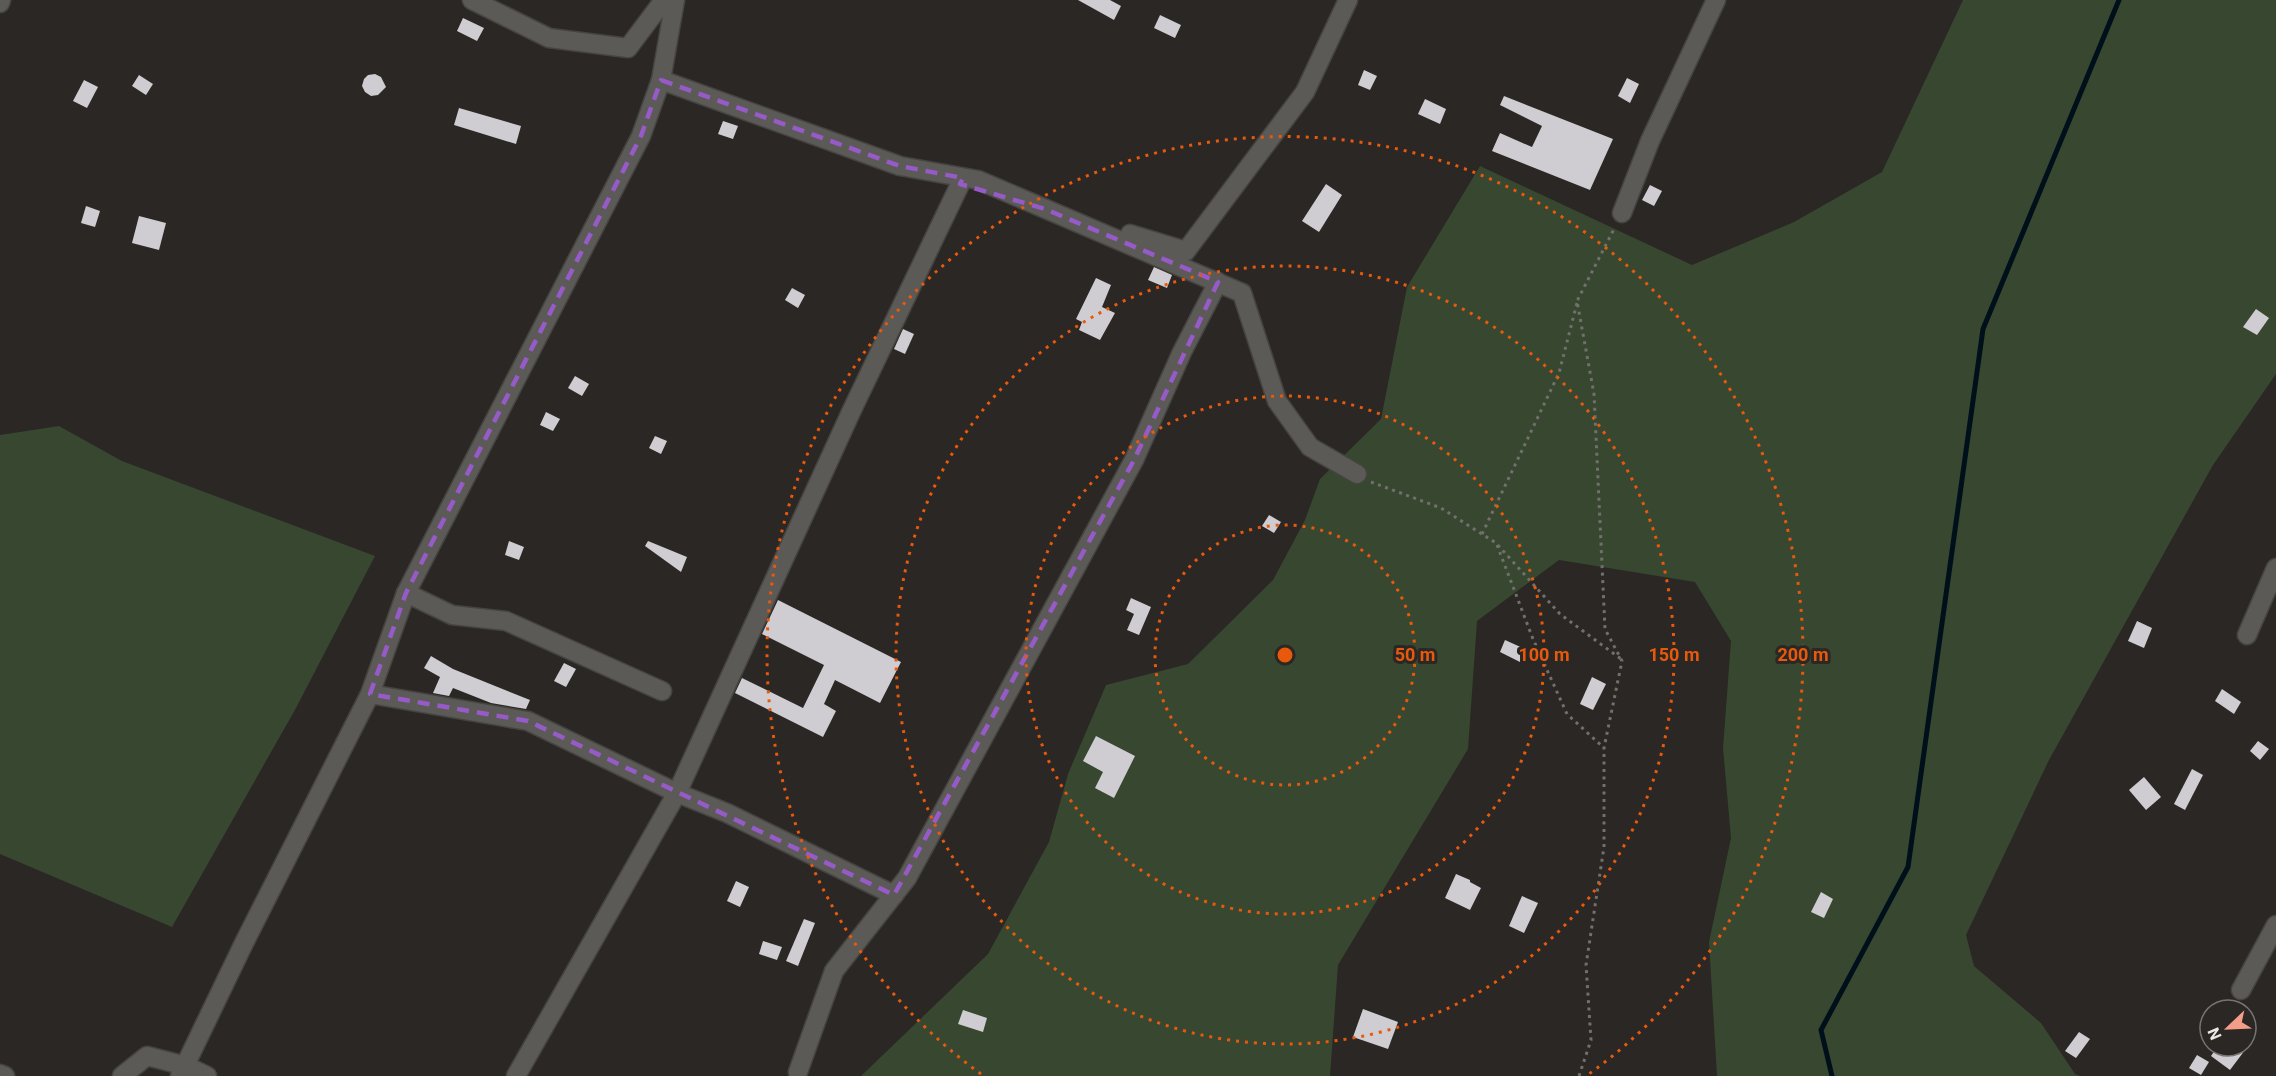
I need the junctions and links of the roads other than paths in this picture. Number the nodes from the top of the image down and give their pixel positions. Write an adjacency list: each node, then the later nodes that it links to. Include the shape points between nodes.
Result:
1 (472, 0): 2 (street, via 549,38 628,48)
2 (664, 0)
3 (675, 0): 6 (street)
4 (1348, 0): 7 (street, via 1305,92 1186,251)
5 (1716, 0): 9 (street, via 1650,141)
6 (661, 80): 8 (street, via 900,166); 13 (street, via 636,145)
7 (924, 173)
8 (963, 178): 10 (street, via 978,180); 17 (street, via 850,412)
9 (1622, 213)
10 (1218, 282): 11 (street, via 1242,293 1277,400 1310,447); 18 (street, via 1134,460 908,878)
11 (1357, 474)
12 (2276, 568): 14 (street)
13 (406, 593): 15 (street, via 452,615 506,621); 16 (street)
14 (2247, 635)
15 (662, 691)
16 (370, 694): 17 (street, via 528,721); 21 (street)
17 (677, 793): 18 (street, via 727,813); 27 (street)
18 (894, 895): 22 (street, via 834,970)
19 (2276, 925): 20 (street)
20 (2241, 990)
21 (183, 1071): 25 (street, via 147,1056); 26 (street)
22 (798, 1072)
23 (0, 1074): 24 (street)
24 (5, 1076)
25 (122, 1076)
26 (207, 1076)
27 (516, 1076)

